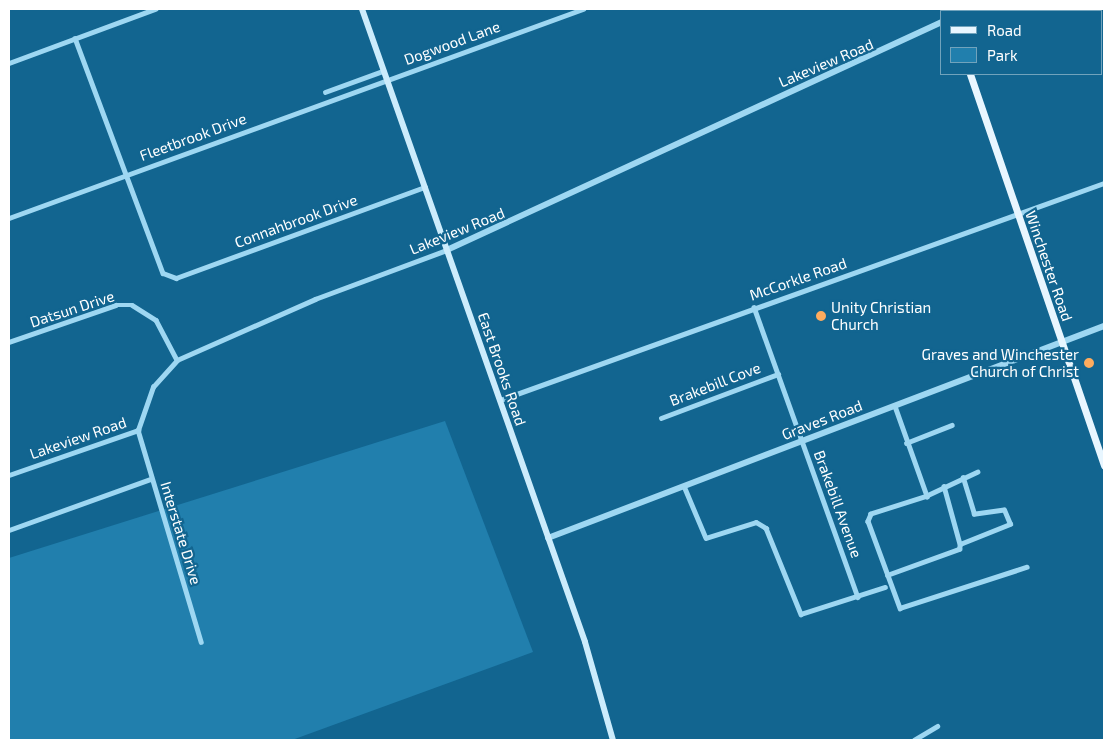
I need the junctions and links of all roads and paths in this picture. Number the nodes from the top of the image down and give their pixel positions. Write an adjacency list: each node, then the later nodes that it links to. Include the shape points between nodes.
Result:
1 (154, 9): 5 (street)
2 (362, 9): 7 (main road, East Brooks Road)
3 (583, 9): 10 (street, Dogwood Lane)
4 (940, 23): 18 (street, Lakeview Road)
5 (75, 38): 6 (street); 13 (street)
6 (9, 62)
7 (383, 71): 9 (street); 10 (main road, East Brooks Road)
8 (970, 75): 16 (main road, Winchester Road)
9 (367, 77): 11 (street); 12 (street)
10 (386, 80): 11 (street, Fleetbrook Drive); 15 (main road, East Brooks Road)
11 (370, 85): 13 (street, Fleetbrook Drive)
12 (324, 92)
13 (127, 175): 15 (street, Connahbrook Drive, via 163,273 176,278); 17 (street, Fleetbrook Drive)
14 (1104, 183): 16 (street, McCorkle Road)
15 (424, 187): 18 (main road, East Brooks Road)
16 (1018, 216): 19 (street, McCorkle Road); 22 (main road, Winchester Road)
17 (9, 218)
18 (447, 250): 23 (street, Lakeview Road, via 316,299); 25 (main road, East Brooks Road)
19 (754, 307): 24 (street, Brakebill Avenue); 25 (street, McCorkle Road)
20 (1104, 326): 22 (street, Graves Road)
21 (9, 342): 23 (street, Datsun Drive, via 116,305 147,311 163,330)
22 (1062, 342): 26 (street, Graves Road); 32 (main road, Winchester Road)
23 (177, 360): 29 (street, Lakeview Road, via 153,387)
24 (778, 374): 27 (street, Brakebill Cove); 30 (street, Brakebill Avenue)
25 (500, 400): 41 (main road, East Brooks Road)
26 (895, 406): 30 (street, Graves Road); 31 (street)
27 (661, 418)
28 (952, 426): 31 (street)
29 (138, 430): 34 (street, Lakeview Road); 36 (street, Interstate Drive)
30 (802, 441): 37 (street, Graves Road); 46 (street, Brakebill Avenue)
31 (906, 443): 39 (street)
32 (1104, 466)
33 (978, 472): 35 (street)
34 (9, 475)
35 (962, 478): 38 (street); 42 (street, via 974,514 1004,510 1010,524)
36 (151, 479): 40 (street); 47 (street, Interstate Drive)
37 (684, 486): 41 (street, Graves Road); 46 (street, via 706,538 762,523 801,614)
38 (944, 486): 39 (street); 42 (street)
39 (927, 496): 44 (street, via 871,514 868,521)
40 (9, 530)
41 (548, 538): 49 (main road, East Brooks Road, via 585,642)
42 (960, 544): 44 (street, via 959,550)
43 (1026, 567): 44 (street, via 905,609 900,608)
44 (887, 574)
45 (885, 587): 46 (street)
46 (858, 597)
47 (201, 642)
48 (937, 726): 50 (street)
49 (613, 740)
50 (914, 740)

